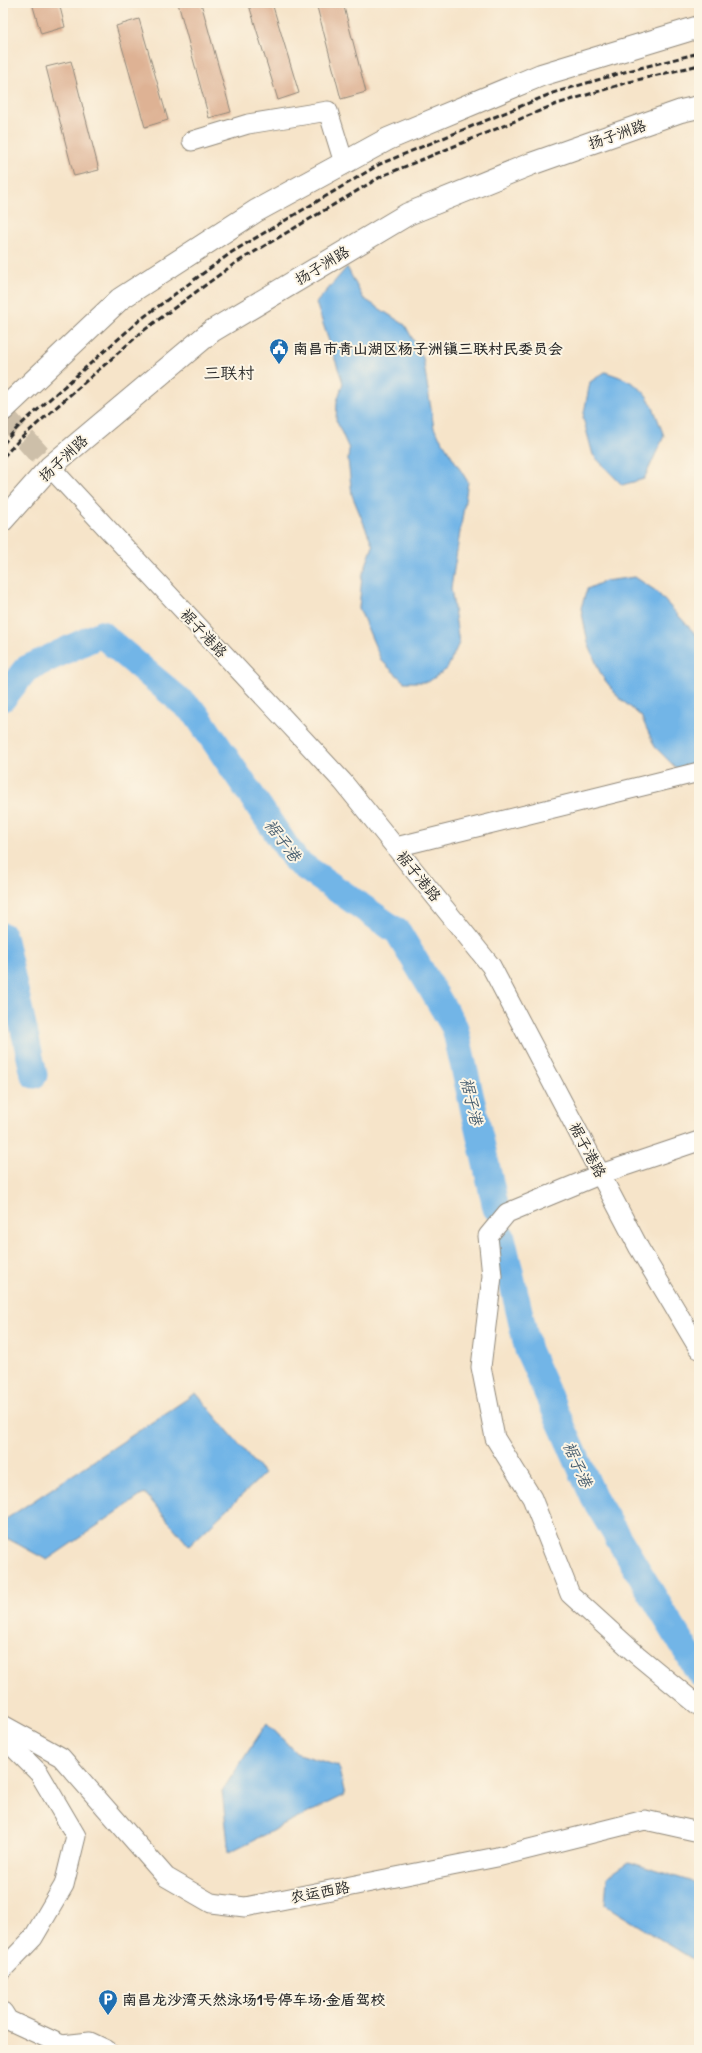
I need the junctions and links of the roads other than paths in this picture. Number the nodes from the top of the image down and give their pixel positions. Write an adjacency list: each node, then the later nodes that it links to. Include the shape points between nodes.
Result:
1 (699, 28): 4 (main road, via 541,75 388,139)
2 (699, 107): 6 (main road, 扬子洲路, via 531,164 408,214 212,331)
3 (192, 141): 4 (street, via 248,124 328,111)
4 (344, 163): 5 (main road, via 256,211 120,299)
5 (3, 410)
6 (50, 467): 7 (main road, 扬子洲路); 9 (street, 裾子港路, via 343,782)
7 (3, 520)
8 (699, 772): 9 (street)
9 (396, 847): 11 (street, 裾子港路, via 491,966)
10 (699, 1141): 11 (street)
11 (601, 1174): 12 (street, 裾子港路, via 639,1248); 13 (street, via 507,1213 488,1236 492,1276 482,1374 494,1438 532,1498 570,1594 637,1655)
12 (699, 1349)
13 (699, 1706)
14 (3, 1725): 16 (street, 农运西路, via 61,1757 166,1877 211,1903 245,1907 497,1857 645,1820)
15 (3, 1737): 17 (street, via 39,1773 76,1836 64,1885 33,1938)
16 (699, 1832)
17 (3, 1969)
18 (5, 2019): 19 (street)
19 (62, 2048): 20 (street, via 90,2042)
20 (108, 2050)

